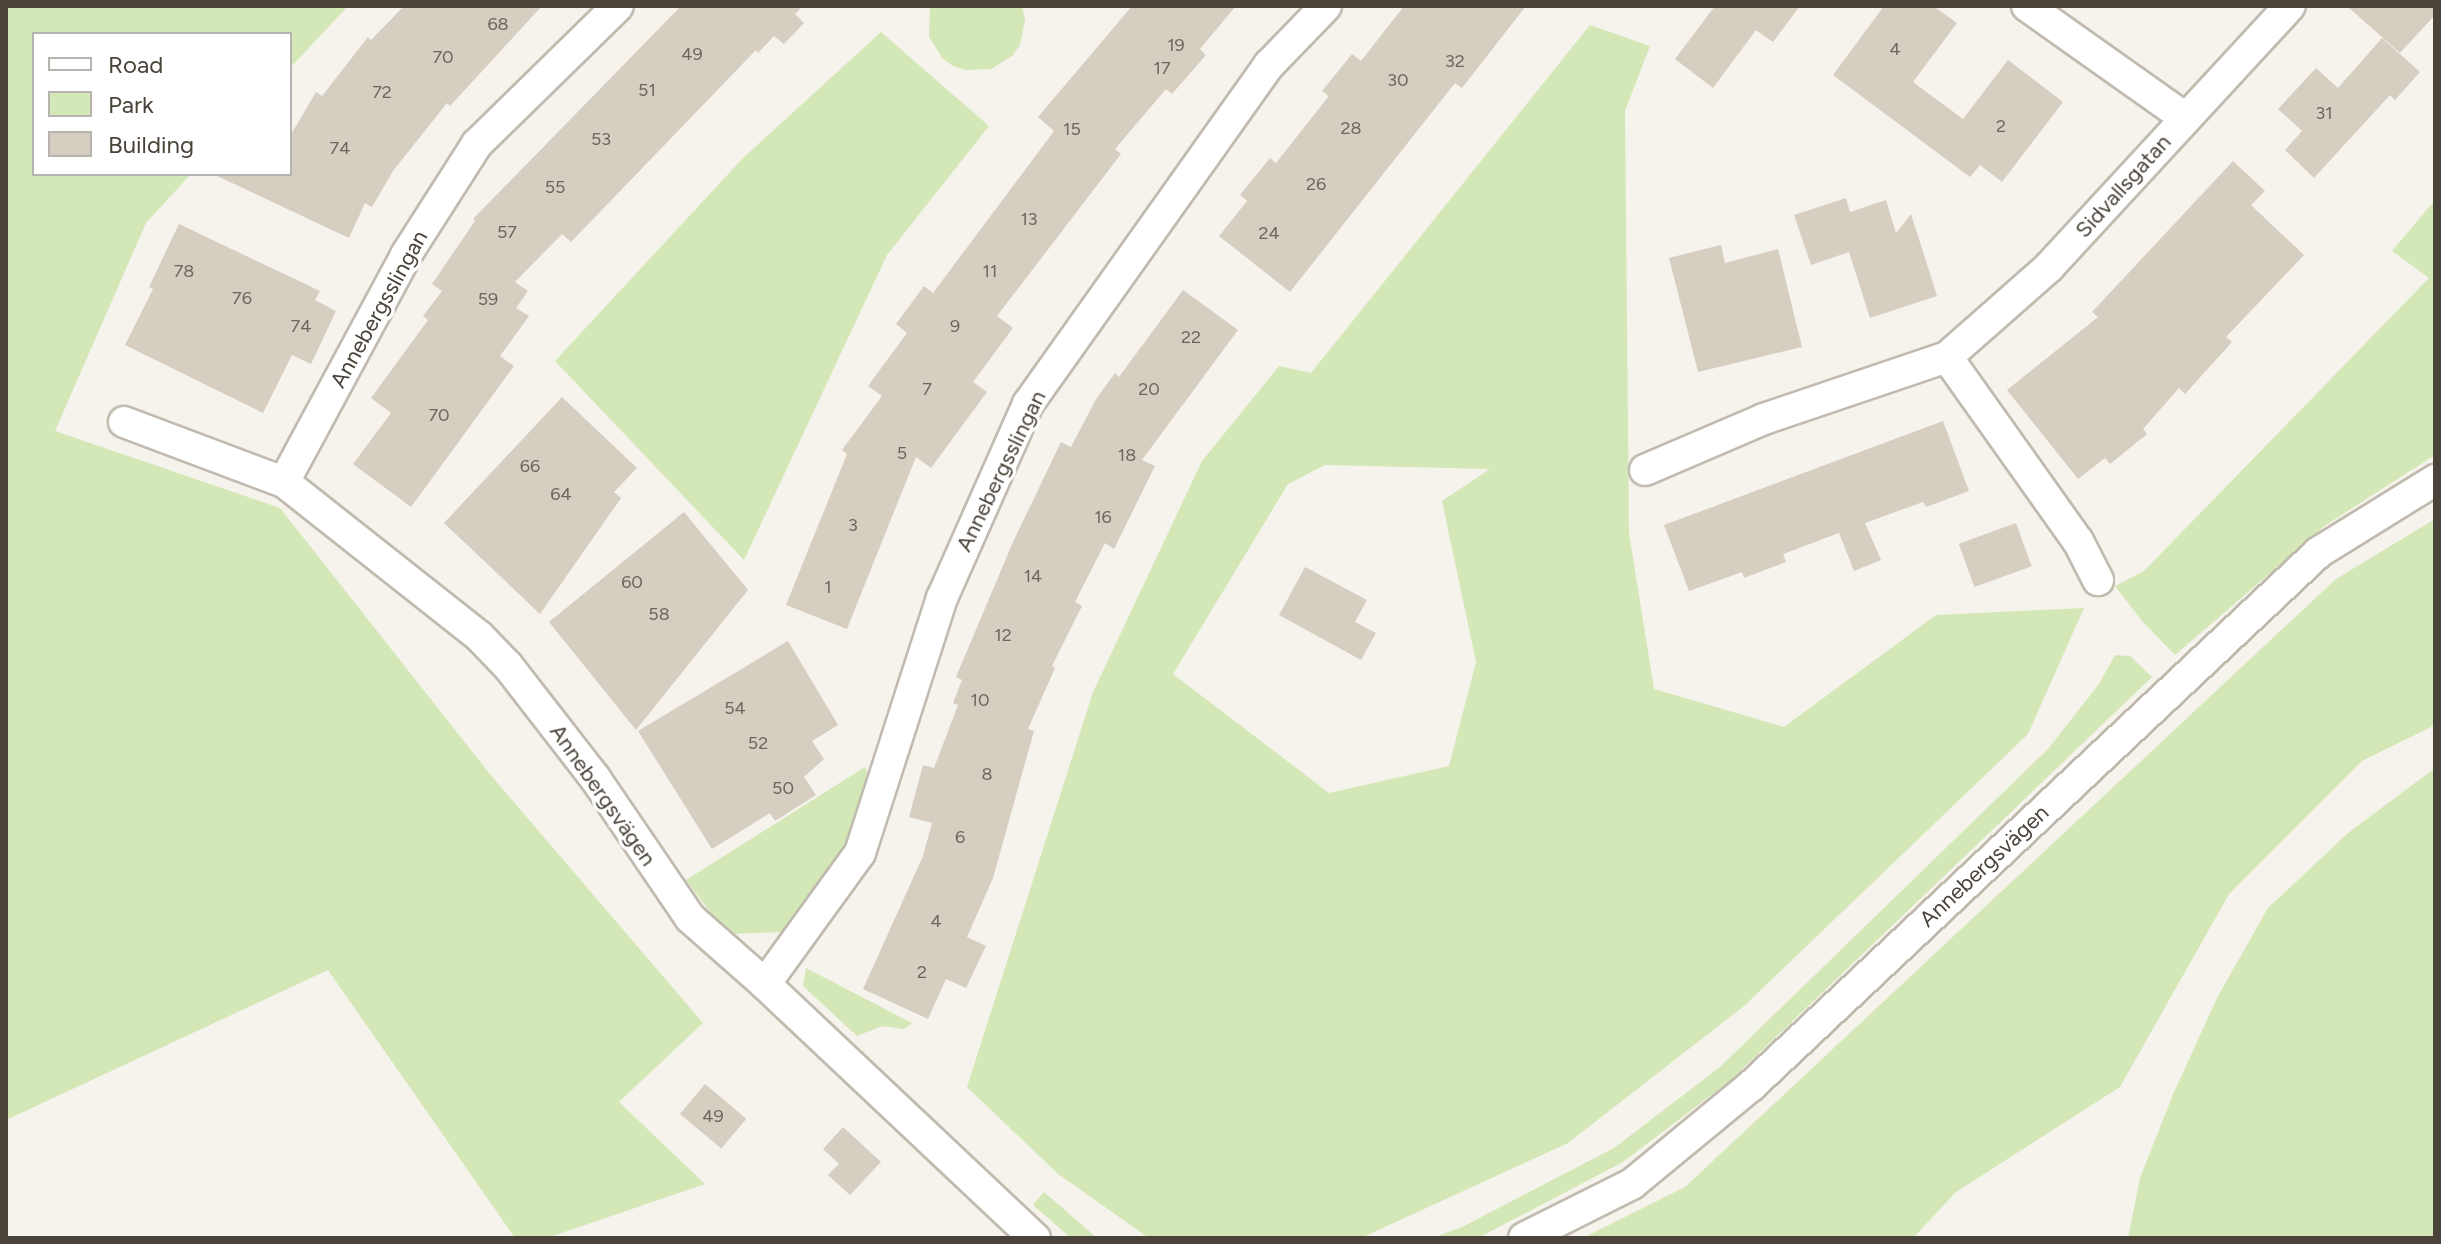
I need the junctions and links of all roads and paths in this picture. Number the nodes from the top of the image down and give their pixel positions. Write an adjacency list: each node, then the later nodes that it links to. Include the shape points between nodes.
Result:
1 (618, 6): 10 (street, Annebergsslingan, via 477,144 406,255)
2 (1326, 6): 12 (street, Annebergsslingan, via 1269,65 1028,404 942,598 860,853)
3 (2027, 6): 5 (street)
4 (2290, 6): 5 (street, Sidvallsgatan)
5 (2185, 118): 6 (street, Sidvallsgatan, via 2049,267)
6 (1947, 357): 8 (street, Sidvallsgatan, via 1764,419); 11 (street, via 2078,541)
7 (124, 422): 10 (street, Annebergsvägen)
8 (1645, 470)
9 (2435, 480): 14 (street, Annebergsvägen, via 2319,552 1751,1086 1632,1184)
10 (284, 482): 12 (street, Annebergsvägen, via 408,577 498,656 595,778 690,918)
11 (2098, 580)
12 (765, 984): 13 (street, Annebergsvägen)
13 (1035, 1238)
14 (1524, 1238)

